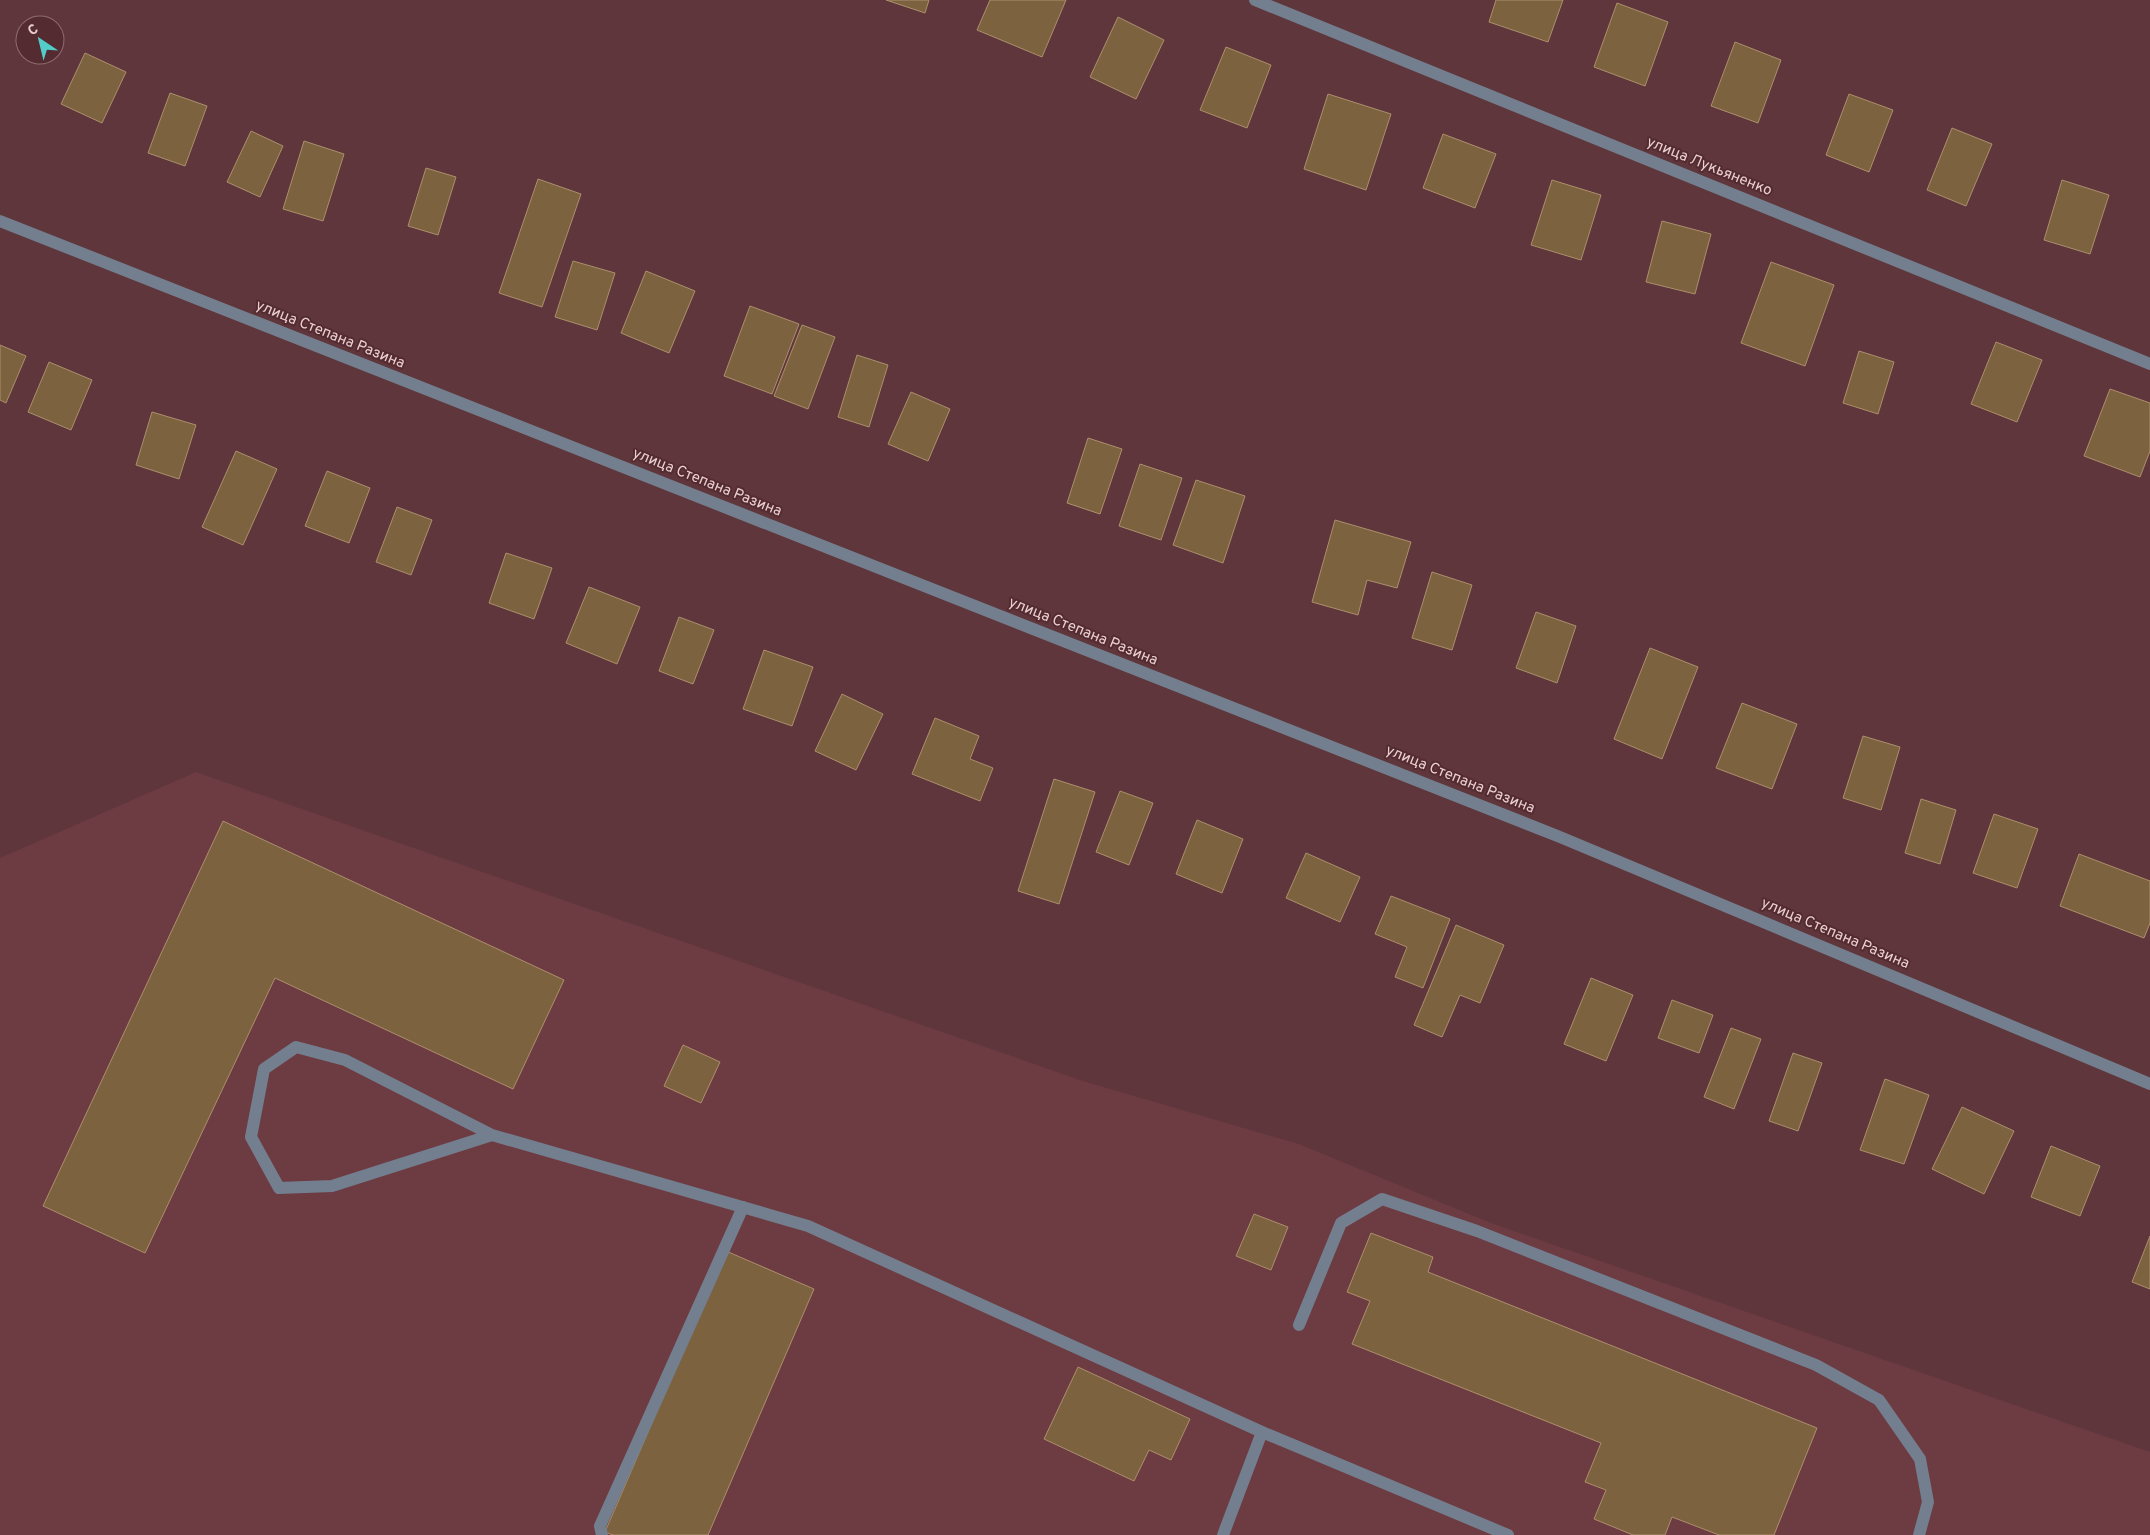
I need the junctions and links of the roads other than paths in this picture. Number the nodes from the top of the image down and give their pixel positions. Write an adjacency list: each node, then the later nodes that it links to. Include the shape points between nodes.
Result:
1 (1255, 0): 3 (street, улица Лукьяненко)
2 (0, 221): 4 (street, улица Степана Разина, via 1551,833)
3 (2150, 364)
4 (2150, 1084)
5 (492, 1135): 5 (street, via 332,1186 279,1188 252,1138 264,1069 296,1046 345,1060); 6 (street)
6 (743, 1207): 8 (street, via 808,1226); 9 (street, via 600,1526)
7 (1299, 1325): 12 (street, via 1340,1223 1382,1198 1477,1231 1816,1365 1879,1400 1920,1458 1928,1502)
8 (1262, 1432): 10 (street); 11 (street)
9 (602, 1535)
10 (1223, 1535)
11 (1508, 1535)
12 (1919, 1535)

